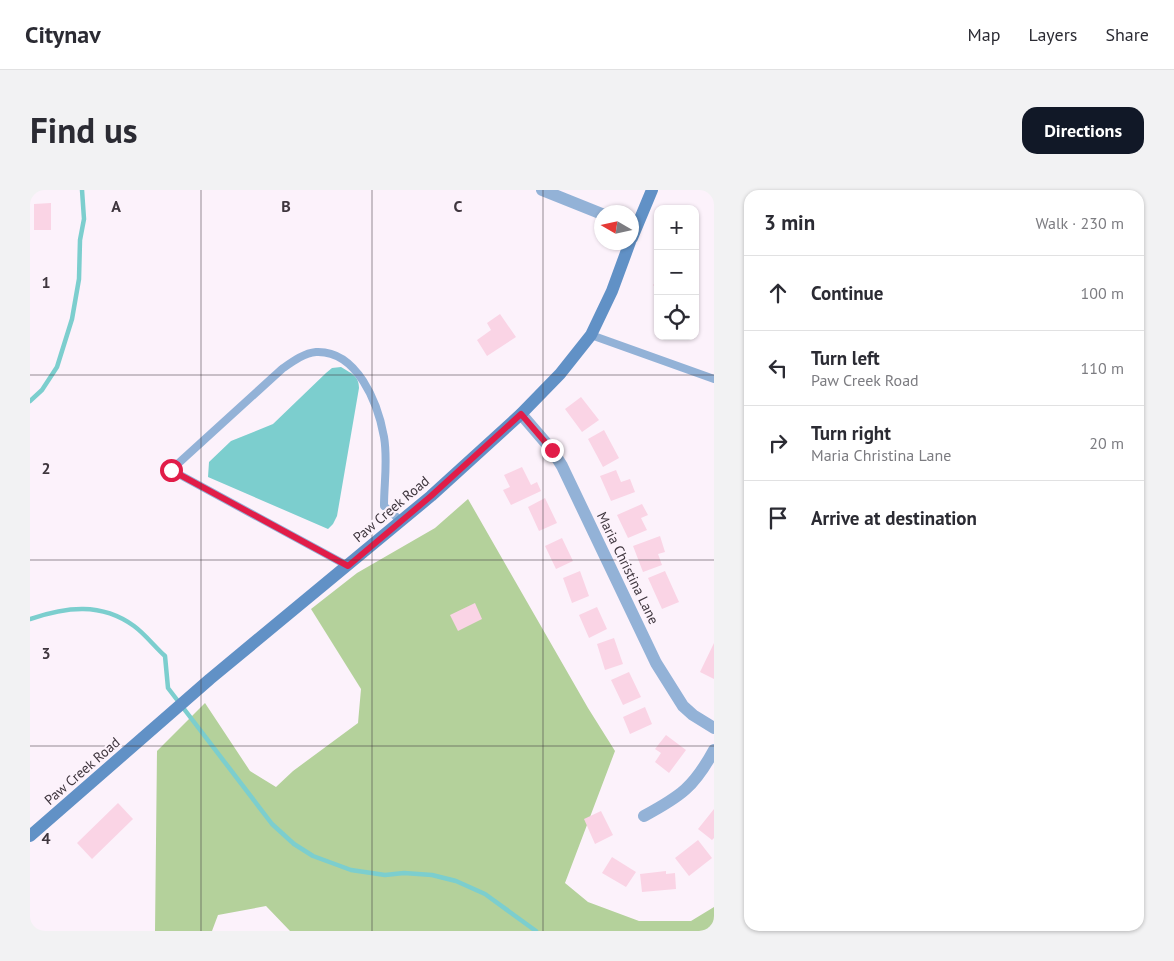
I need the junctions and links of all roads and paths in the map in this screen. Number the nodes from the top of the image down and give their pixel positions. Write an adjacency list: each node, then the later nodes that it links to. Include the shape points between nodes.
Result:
1 (542, 190): 3 (street)
2 (652, 190): 4 (street)
3 (594, 211)
4 (639, 217)
5 (627, 250): 6 (street, Paw Creek Road)
6 (591, 336): 7 (lane); 8 (street, Paw Creek Road)
7 (714, 378)
8 (521, 414): 9 (street, Paw Creek Road); 11 (street, Maria Christina Lane, via 562,466 656,663 693,715)
9 (401, 521): 10 (street, Paw Creek Road); 10 (lane, via 384,506 386,460 384,436 376,409 353,366 334,354 314,352 282,369 171,470)
10 (348, 566): 14 (street, Paw Creek Road, via 194,692)
11 (714, 728)
12 (714, 750): 13 (street, via 695,782 671,802)
13 (644, 816)
14 (30, 836)

